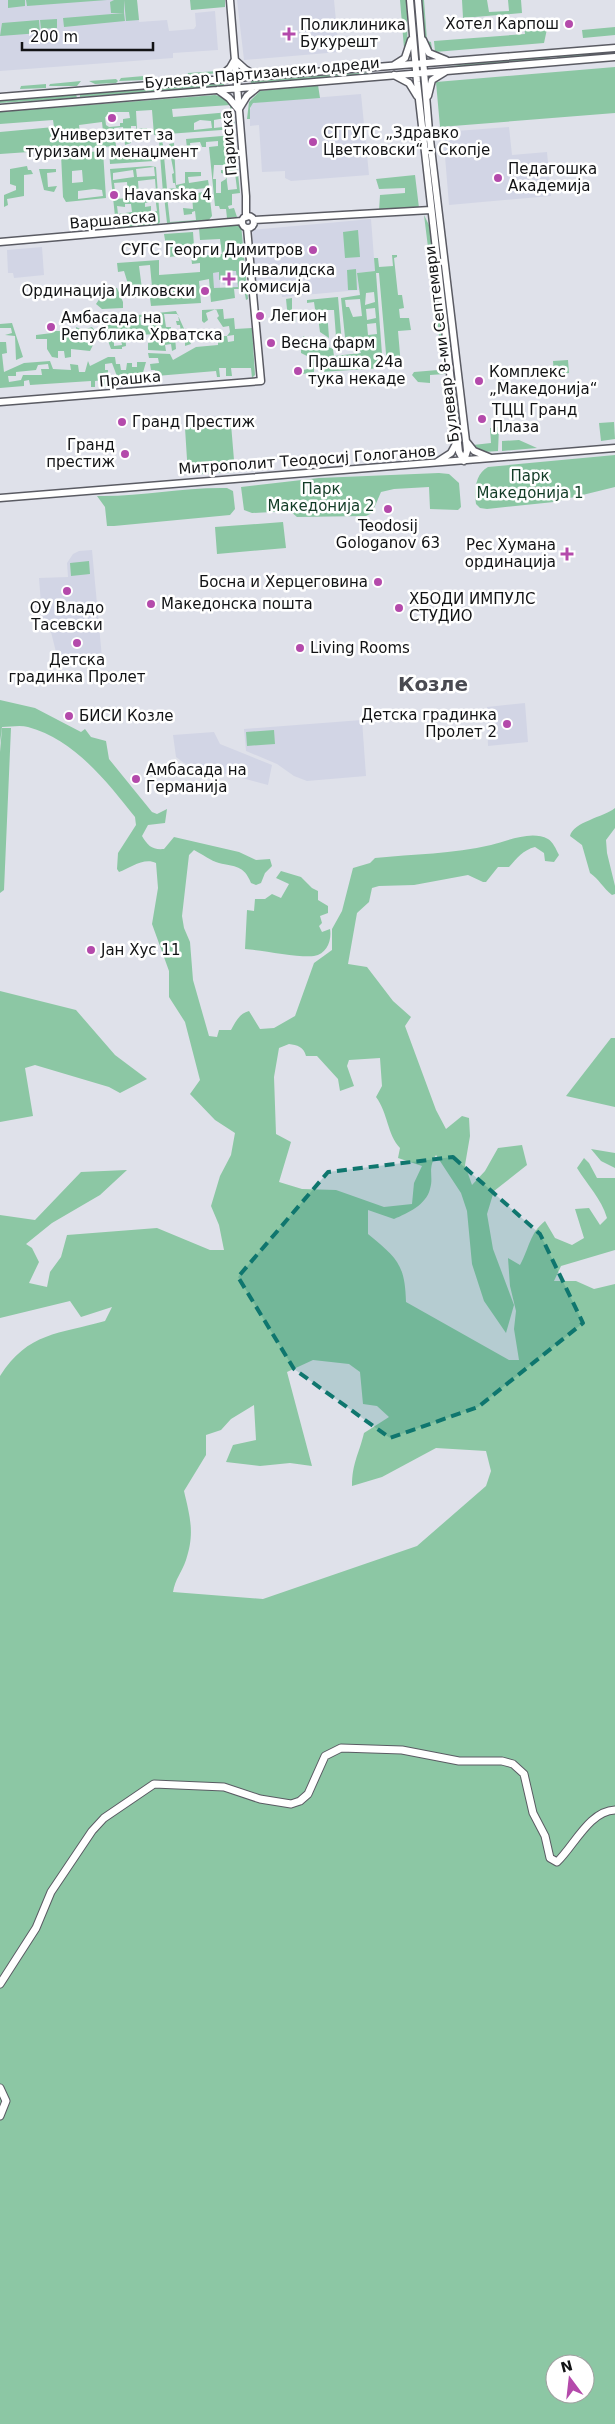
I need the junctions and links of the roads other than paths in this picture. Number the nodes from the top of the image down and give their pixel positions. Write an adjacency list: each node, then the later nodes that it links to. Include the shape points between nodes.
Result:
1 (230, 0): 8 (street, Париска)
2 (410, 0): 4 (street, Булевар 8-ми Септември)
3 (418, 0): 5 (street, Булевар 8-ми Септември)
4 (412, 29): 10 (street, Булевар 8-ми Септември); 11 (street, via 408,53)
5 (421, 33): 9 (street, via 429,53); 10 (street, Булевар 8-ми Септември)
6 (615, 48): 9 (street, Булевар Партизански одреди)
7 (615, 57): 12 (street, Булевар Партизански одреди)
8 (235, 60): 15 (street); 16 (street, Париска); 17 (street)
9 (454, 61): 10 (street, Булевар Партизански одреди)
10 (419, 64): 11 (street, Булевар Партизански одреди); 13 (street, Булевар 8-ми Септември)
11 (392, 67): 15 (street, Булевар Партизански одреди)
12 (455, 69): 13 (street, Булевар Партизански одреди); 22 (street, via 432,80)
13 (420, 72): 14 (street, Булевар Партизански одреди); 22 (street, Булевар 8-ми Септември)
14 (393, 74): 18 (street, Булевар Партизански одреди); 22 (street, via 409,83)
15 (259, 77): 16 (street, Булевар Партизански одреди)
16 (236, 79): 17 (street, Булевар Партизански одреди); 19 (street, Париска)
17 (216, 80): 21 (street, Булевар Партизански одреди)
18 (260, 86): 19 (street, Булевар Партизански одреди); 24 (street, via 247,96)
19 (237, 88): 20 (street, Булевар Партизански одреди); 24 (street, Париска)
20 (218, 90): 23 (street, Булевар Партизански одреди); 24 (street)
21 (0, 97)
22 (423, 103): 25 (street, Булевар 8-ми Септември); 30 (street, Булевар 8-ми Септември)
23 (0, 108)
24 (239, 110): 26 (street, Париска)
25 (431, 210): 26 (street, Варшавска); 31 (street, Булевар 8-ми Септември)
26 (248, 222): 27 (street, Варшавска); 28 (street, Париска)
27 (0, 242)
28 (261, 381): 29 (street, Прашка)
29 (0, 402)
30 (466, 441): 33 (street, via 474,451); 34 (street, Булевар 8-ми Септември)
31 (457, 442): 34 (street, Булевар 8-ми Септември); 35 (street, via 451,453)
32 (615, 448): 33 (street, Митрополит Теодосиј Гологанов)
33 (495, 459): 34 (street, Митрополит Теодосиј Гологанов)
34 (464, 461): 35 (street, Митрополит Теодосиј Гологанов)
35 (436, 463): 36 (street, Митрополит Теодосиј Гологанов)
36 (0, 498)
37 (615, 1810): 38 (main road, via 595,1817 557,1862 550,1858 545,1836 533,1813 524,1774 513,1764 502,1761 464,1762 402,1750 341,1748 325,1756 308,1794 291,1804 260,1800 224,1787 154,1784 104,1818 92,1831 52,1892 36,1928)
38 (0, 1984)
39 (0, 2088): 40 (main road, via 6,2101)
40 (0, 2116)

